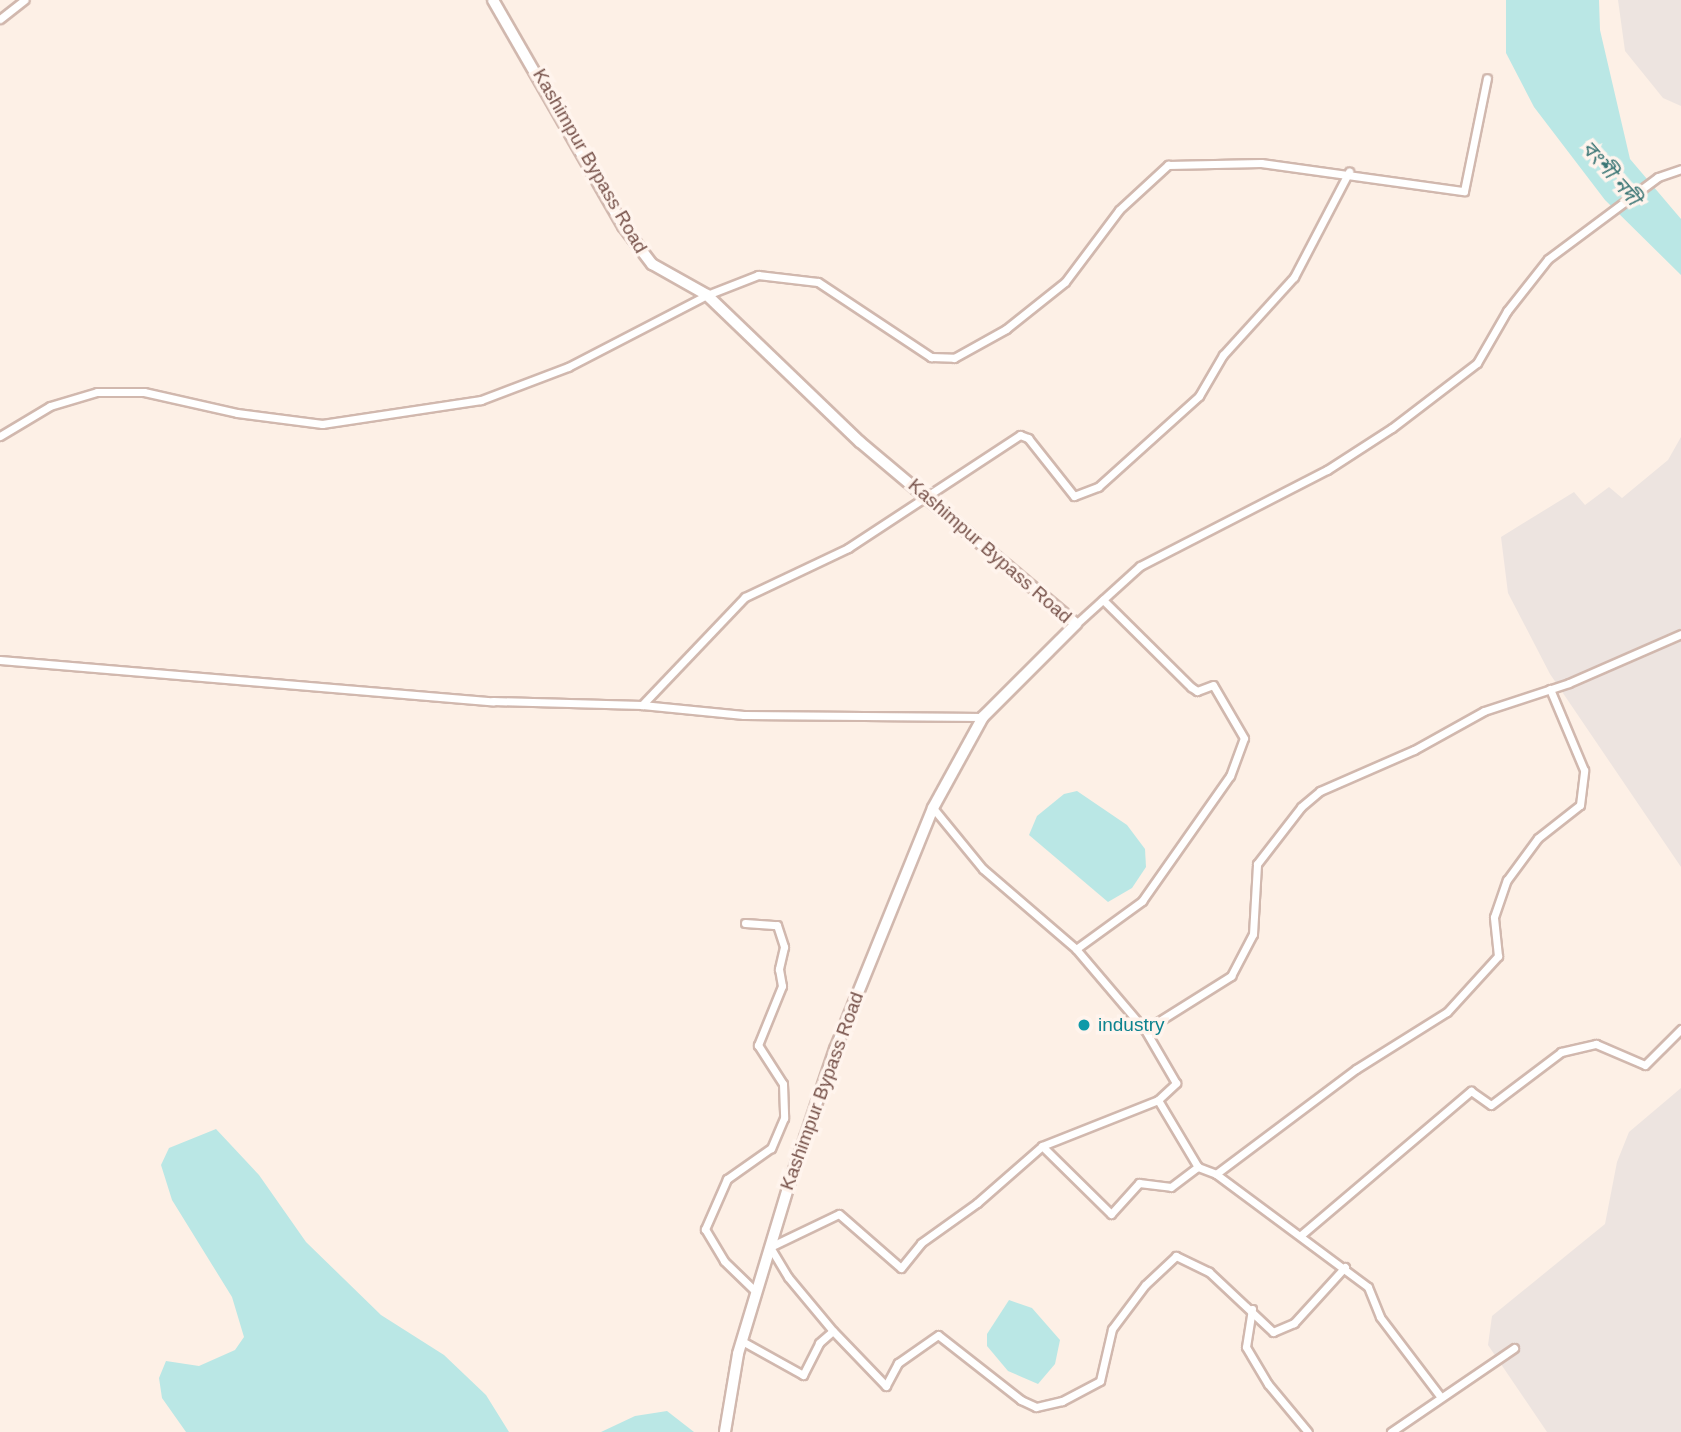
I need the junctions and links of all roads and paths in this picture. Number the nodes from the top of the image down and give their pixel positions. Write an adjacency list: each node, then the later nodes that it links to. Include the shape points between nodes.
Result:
1 (24, 0): 3 (street)
2 (493, 0): 7 (main road, Kashimpur Bypass Road, via 640,251 652,264)
3 (0, 19)
4 (1487, 78): 6 (street, via 1464,191)
5 (1681, 169): 10 (street, via 1657,178 1548,260 1507,311 1477,363 1403,420 1327,470 1140,566)
6 (1349, 172): 7 (street, via 1261,163 1168,165 1119,210 1065,282 1006,328 954,358 931,357 818,282 758,275); 9 (street, via 1294,277 1223,355 1199,396 1098,487 1074,496 1028,438 1020,435)
7 (707, 295): 8 (street, via 568,366 481,400 322,424 237,413 144,392 97,392 50,407); 9 (main road, Kashimpur Bypass Road, via 860,442)
8 (0, 436)
9 (929, 495): 11 (main road, Kashimpur Bypass Road); 15 (street, via 848,548 744,597)
10 (1102, 600): 11 (street); 19 (street, via 1191,687 1198,691 1213,685 1244,738 1230,776 1142,901)
11 (1076, 624): 16 (main road, Kashimpur Bypass Road)
12 (1681, 634): 14 (street)
13 (0, 660): 15 (street, via 493,701)
14 (1550, 689): 21 (street, via 1484,711 1414,750 1320,791 1301,807 1257,864 1253,934 1231,976); 25 (street, via 1584,770 1580,805 1538,838 1507,880 1494,917 1499,956 1447,1012 1356,1069)
15 (642, 705): 16 (street, via 744,715)
16 (984, 717): 17 (main road, Kashimpur Bypass Road)
17 (933, 808): 19 (street, via 983,869); 27 (main road, Kashimpur Bypass Road, via 835,1049)
18 (745, 923): 29 (street, via 777,925 784,947 779,969 782,986 758,1045 783,1084 784,1118 771,1148 727,1179 705,1229 724,1261)
19 (1076, 949): 21 (street)
20 (1681, 1029): 26 (street, via 1645,1065 1596,1044 1561,1052 1491,1105 1471,1091)
21 (1145, 1030): 22 (street, via 1176,1083)
22 (1158, 1100): 23 (street); 24 (street)
23 (1042, 1146): 24 (street, via 1111,1214 1139,1183 1171,1187); 27 (street, via 977,1203 921,1243 901,1268 839,1214)
24 (1198, 1167): 25 (street)
25 (1216, 1174): 26 (street)
26 (1301, 1235): 28 (street)
27 (770, 1247): 29 (main road, Kashimpur Bypass Road); 31 (street, via 788,1277)
28 (1345, 1267): 30 (street, via 1294,1323 1273,1332); 34 (street, via 1368,1287 1380,1317)
29 (756, 1292): 32 (main road, Kashimpur Bypass Road)
30 (1252, 1309): 31 (street, via 1209,1272 1176,1256 1145,1285 1112,1329 1100,1381 1037,1408 938,1335 898,1363 886,1386); 36 (street, via 1247,1347 1268,1384)
31 (833, 1331): 32 (street, via 819,1343 803,1375)
32 (742, 1341): 35 (main road, Kashimpur Bypass Road)
33 (1514, 1348): 34 (street)
34 (1440, 1396): 37 (street)
35 (725, 1432)
36 (1308, 1432)
37 (1391, 1432)

